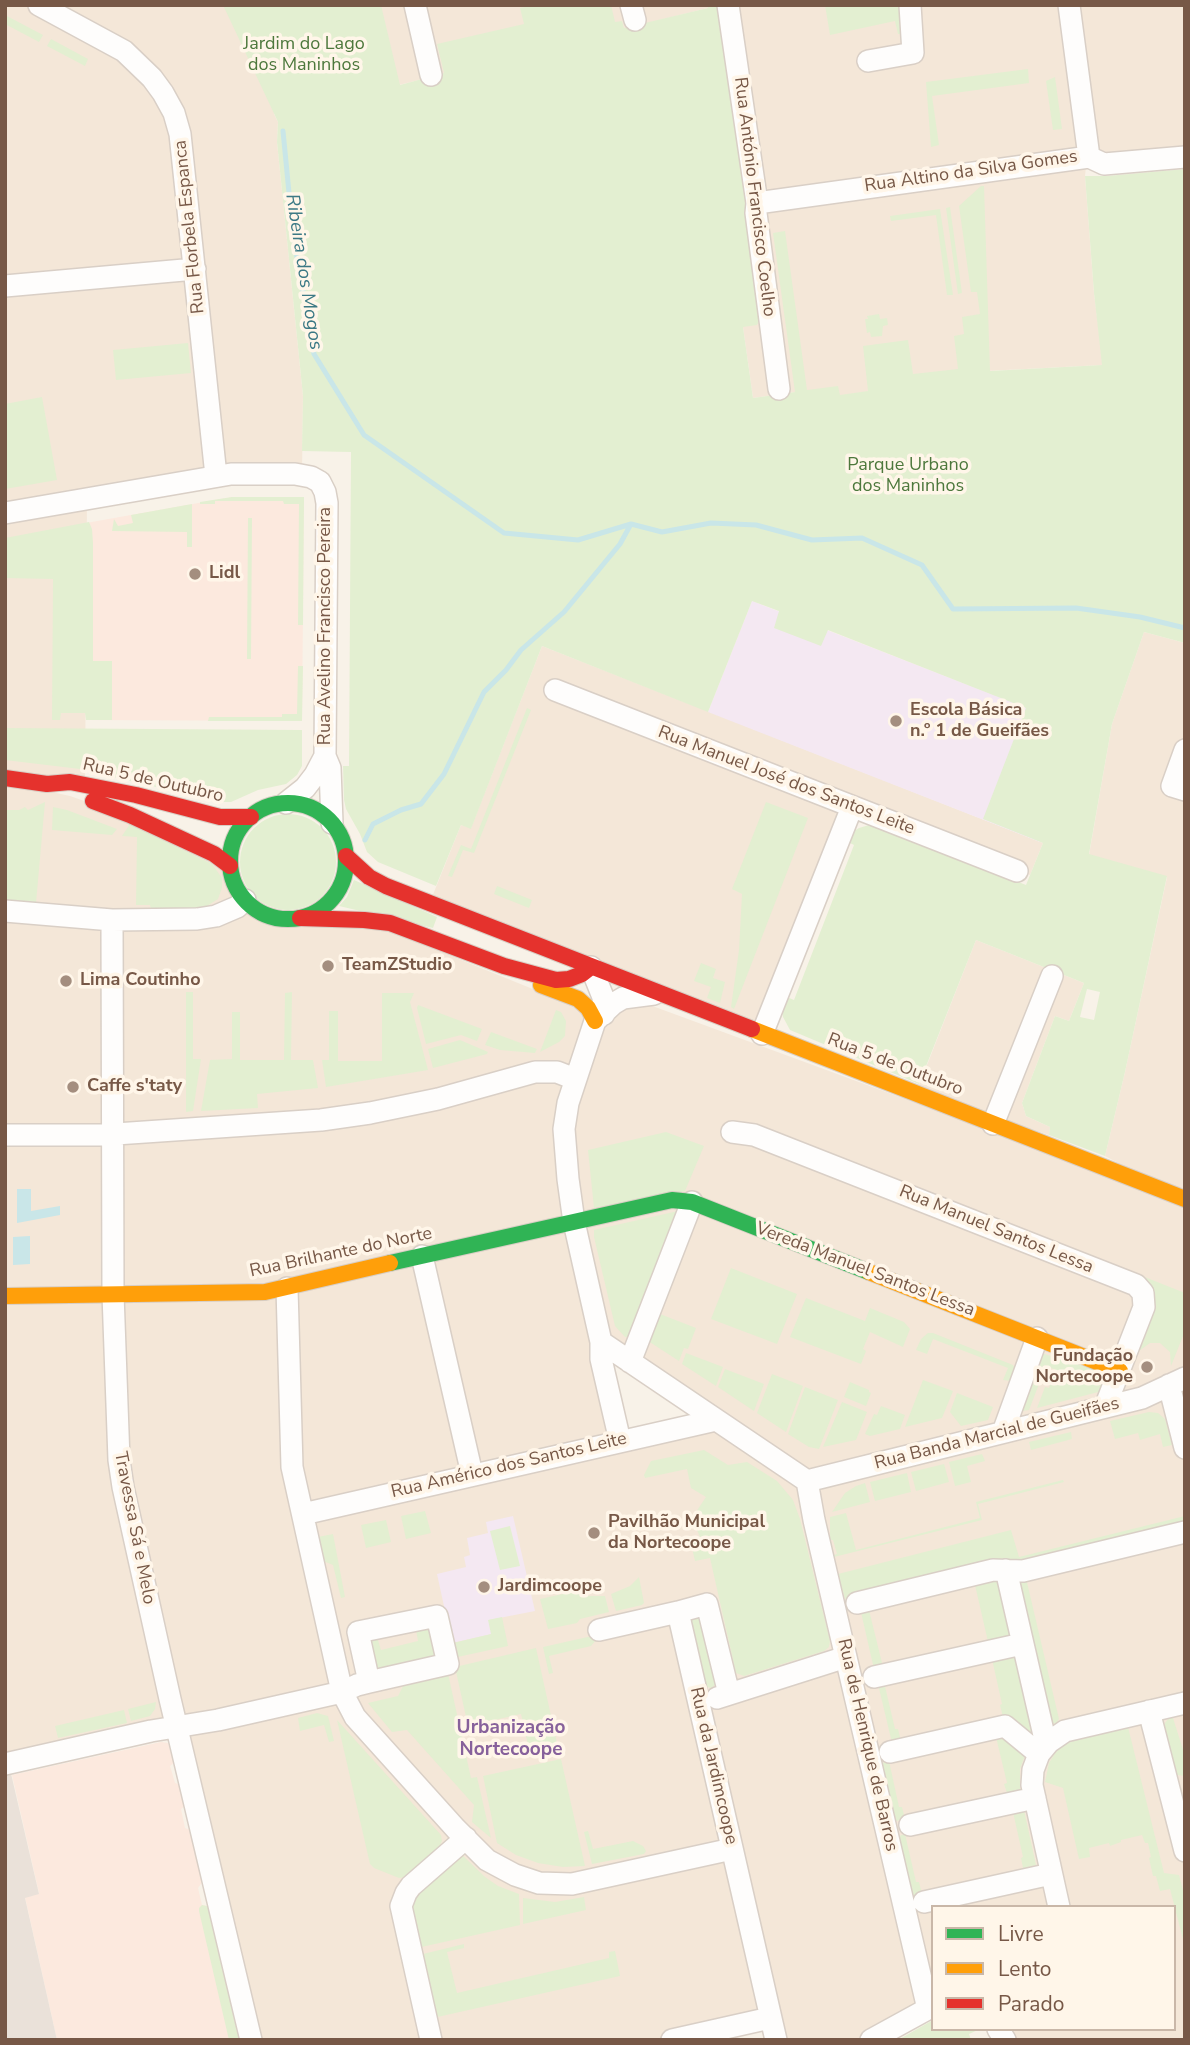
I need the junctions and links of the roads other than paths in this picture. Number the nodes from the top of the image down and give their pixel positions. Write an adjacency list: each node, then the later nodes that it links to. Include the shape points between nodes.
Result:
1 (39, 5): 11 (street, Rua Florbela Espanca, via 124,51 163,93 180,134)
2 (415, 5): 7 (street)
3 (729, 5): 10 (street, Rua António Francisco Coelho)
4 (909, 5): 6 (street, via 913,52)
5 (1069, 5): 8 (street)
6 (868, 61)
7 (431, 75)
8 (1089, 157): 9 (street, Rua Altino da Silva Gomes, via 1104,164); 10 (street, Rua Altino da Silva Gomes)
9 (1185, 157)
10 (757, 202): 13 (street, Rua António Francisco Coelho)
11 (195, 269): 12 (street); 14 (street, Rua Florbela Espanca)
12 (5, 286)
13 (779, 389)
14 (216, 476): 15 (street, Rua Avelino Francisco Pereira); 18 (street, Rua Avelino Francisco Pereira, via 295,474 323,485 327,503)
15 (5, 513)
16 (555, 690): 23 (street, Rua Manuel José dos Santos Leite)
17 (1185, 750): 21 (street, via 1172,786)
18 (325, 756): 22 (street, Rua Avelino Francisco Pereira, via 305,788); 25 (street, Rua Avelino Francisco Pereira, via 330,768)
19 (5, 778): 20 (main road, Rua 5 de Outubro)
20 (47, 784): 24 (main road, Rua 5 de Outubro, via 70,782 220,817); 27 (main road, Rua 5 de Outubro, via 130,815)
21 (1185, 790)
22 (286, 803): 24 (main road, Rua 5 de Outubro); 25 (main road, via 311,807)
23 (852, 807): 28 (street, Rua Manuel José dos Santos Leite); 38 (street)
24 (251, 817): 27 (main road, via 234,839)
25 (332, 822): 26 (main road, Rua 5 de Outubro)
26 (346, 856): 31 (main road, via 343,879 332,898 312,914); 34 (main road, Rua 5 de Outubro, via 386,886)
27 (230, 866): 29 (main road)
28 (1017, 872)
29 (245, 900): 31 (main road, via 271,916); 32 (street, via 207,918)
30 (5, 911): 32 (street)
31 (293, 918): 33 (main road, via 390,923)
32 (112, 920): 42 (street, Travessa Sá e Melo)
33 (503, 966): 34 (main road, via 556,979 569,979); 37 (main road, via 578,999)
34 (591, 967): 36 (main road, Rua 5 de Outubro); 37 (street, via 603,997)
35 (1052, 976): 40 (street)
36 (662, 994): 37 (street, via 627,996); 38 (main road, Rua 5 de Outubro)
37 (600, 1017): 39 (street)
38 (762, 1034): 40 (main road, Rua 5 de Outubro)
39 (575, 1079): 42 (street, via 557,1072 535,1072 438,1099 347,1116); 46 (street, via 564,1138)
40 (993, 1124): 44 (main road, Rua 5 de Outubro)
41 (732, 1132): 54 (street, Rua Manuel Santos Lessa, via 754,1135 1136,1285 1143,1293 1144,1307)
42 (111, 1133): 43 (street); 49 (street, Travessa Sá e Melo)
43 (5, 1135)
44 (1185, 1199)
45 (692, 1202): 46 (main road, Vereda Manuel Santos Lessa, via 664,1201); 51 (main road, Vereda Manuel Santos Lessa); 53 (street)
46 (574, 1222): 47 (main road, Rua Brilhante do Norte); 52 (street)
47 (422, 1256): 48 (main road, Rua Brilhante do Norte); 61 (street)
48 (287, 1287): 49 (main road, Rua Brilhante do Norte, via 251,1293); 63 (street, via 292,1467)
49 (113, 1294): 50 (main road, Rua Brilhante do Norte); 78 (street, Travessa Sá e Melo, via 119,1460)
50 (5, 1296)
51 (1037, 1338): 54 (main road, Vereda Manuel Santos Lessa); 58 (street)
52 (601, 1342): 53 (street); 59 (street)
53 (630, 1362): 57 (street)
54 (1119, 1371): 56 (street, Rua Manuel Santos Lessa)
55 (1177, 1382): 56 (street, Rua Banda Marcial de Gueifães, via 1142,1398); 60 (street)
56 (1105, 1407): 58 (street, Rua Banda Marcial de Gueifães)
57 (716, 1420): 59 (street, Rua Américo dos Santos Leite); 62 (street)
58 (1003, 1432): 62 (street, Rua Banda Marcial de Gueifães)
59 (620, 1441): 61 (street, Rua Américo dos Santos Leite)
60 (1185, 1448)
61 (472, 1474): 63 (street, Rua Américo dos Santos Leite)
62 (807, 1481): 70 (street, Rua de Henrique de Barros)
63 (303, 1514): 73 (street)
64 (1185, 1532): 65 (street, via 1023,1571)
65 (1006, 1570): 66 (street); 69 (street)
66 (857, 1603)
67 (678, 1612): 68 (street); 74 (street, Rua da Jardimcoope, via 707,1604); 76 (street, Rua da Jardimcoope)
68 (599, 1630)
69 (1022, 1644): 71 (street); 79 (street)
70 (846, 1657): 74 (street); 90 (street, Rua de Henrique de Barros)
71 (874, 1677)
72 (369, 1682): 72 (street, via 448,1664 437,1616 358,1632); 73 (street)
73 (342, 1692): 78 (street); 84 (street, via 355,1717)
74 (729, 1694): 76 (street)
75 (1185, 1703): 77 (street)
76 (699, 1704): 85 (street, Rua da Jardimcoope)
77 (1149, 1712): 79 (street, via 1071,1729); 86 (street)
78 (177, 1727): 81 (street); 92 (street, Travessa Sá e Melo)
79 (1043, 1744): 80 (street, via 1005,1726); 82 (street, via 1033,1770)
80 (890, 1752)
81 (5, 1764)
82 (1035, 1798): 83 (street); 87 (street)
83 (910, 1825)
84 (466, 1838): 85 (street, via 487,1860 507,1872 551,1884 581,1883); 93 (street, via 411,1886 401,1906)
85 (732, 1849): 91 (street, Rua da Jardimcoope)
86 (1185, 1851)
87 (1051, 1874): 88 (street); 89 (street)
88 (924, 1902)
89 (1059, 1905)
90 (930, 2008): 96 (street)
91 (770, 2018): 94 (street); 95 (street, Rua da Jardimcoope)
92 (251, 2040)
93 (431, 2040)
94 (672, 2040)
95 (776, 2040)
96 (872, 2040)

